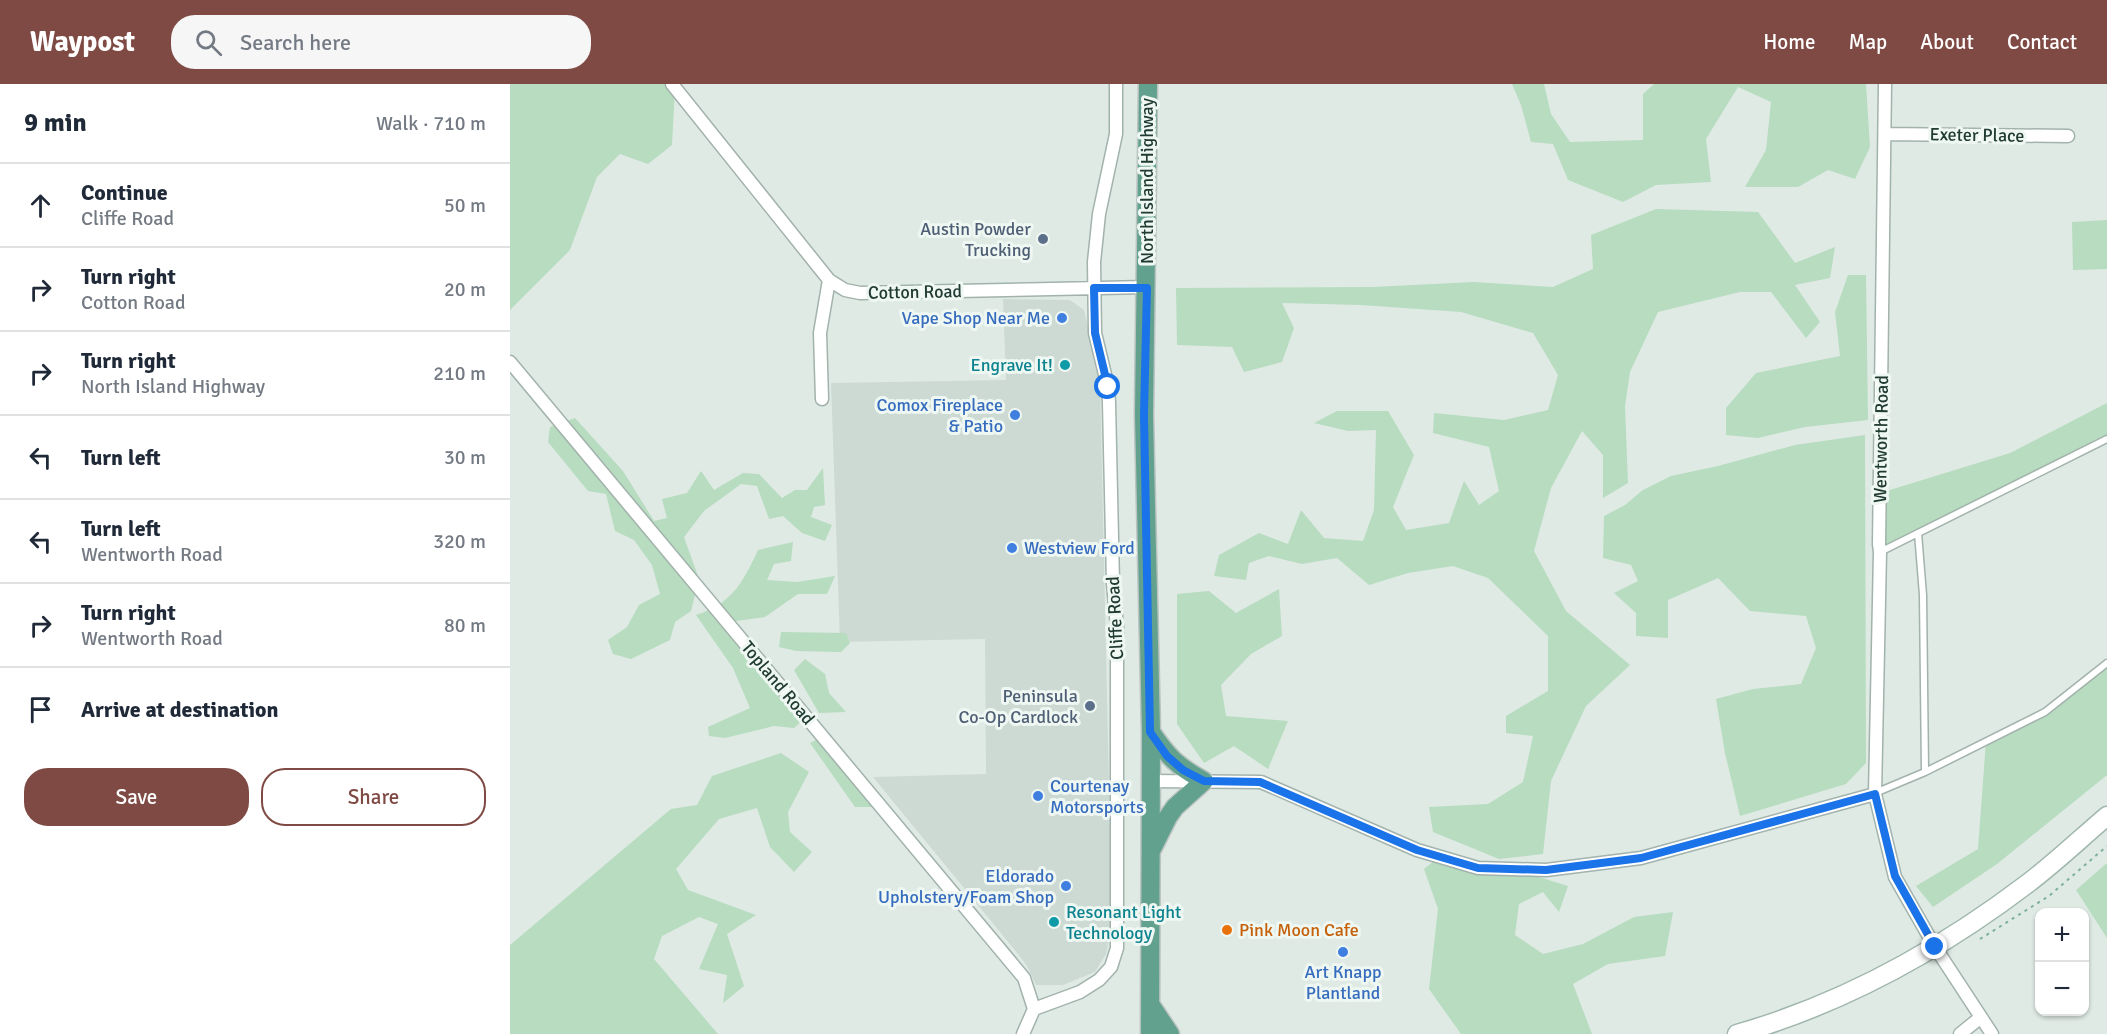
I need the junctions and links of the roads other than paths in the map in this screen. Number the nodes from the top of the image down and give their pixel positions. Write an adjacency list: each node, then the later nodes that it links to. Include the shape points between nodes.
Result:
1 (672, 84): 7 (street, Cotton Road)
2 (1116, 84): 8 (street, Cliffe Road, via 1116,134 1099,214)
3 (1148, 84): 9 (main road, North Island Highway)
4 (1885, 84): 5 (street, Wentworth Road)
5 (1885, 134): 6 (street, Exeter Place); 14 (street, Wentworth Road)
6 (2068, 136)
7 (829, 280): 8 (street, Cotton Road, via 860,294); 11 (street, via 820,333)
8 (1094, 288): 9 (street, Cotton Road); 25 (street, Cliffe Road, via 1095,333 1108,387 1117,627 1117,948 1111,967 1099,980 1080,992)
9 (1147, 288): 16 (main road, North Island Highway, via 1144,415)
10 (510, 362): 25 (street, Topland Road, via 1024,978)
11 (822, 399)
12 (2107, 439): 13 (lane)
13 (1918, 533): 14 (lane); 17 (lane, via 1923,596)
14 (1881, 552): 20 (street, Wentworth Road)
15 (2107, 663): 17 (lane, via 2044,712)
16 (1150, 732): 18 (main road, North Island Highway); 19 (main road, via 1167,756)
17 (1925, 772): 20 (lane)
18 (1150, 781): 19 (street); 22 (main road, North Island Highway)
19 (1204, 781): 20 (street, via 1260,782 1417,850 1478,868 1546,870 1641,858); 22 (main road, via 1175,807)
20 (1875, 794): 23 (street, Wentworth Road, via 1895,876)
21 (2107, 816): 23 (main road, via 2028,884)
22 (1150, 853): 24 (main road, North Island Highway)
23 (1935, 947): 26 (street, Wentworth Road); 30 (main road, via 1852,992)
24 (1150, 1004): 28 (main road, North Island Highway); 29 (main road)
25 (1034, 1009): 27 (street)
26 (1981, 1017): 31 (street); 32 (street, Wentworth Road)
27 (1023, 1034)
28 (1150, 1034)
29 (1170, 1034)
30 (1737, 1034)
31 (1960, 1034)
32 (1992, 1034)

